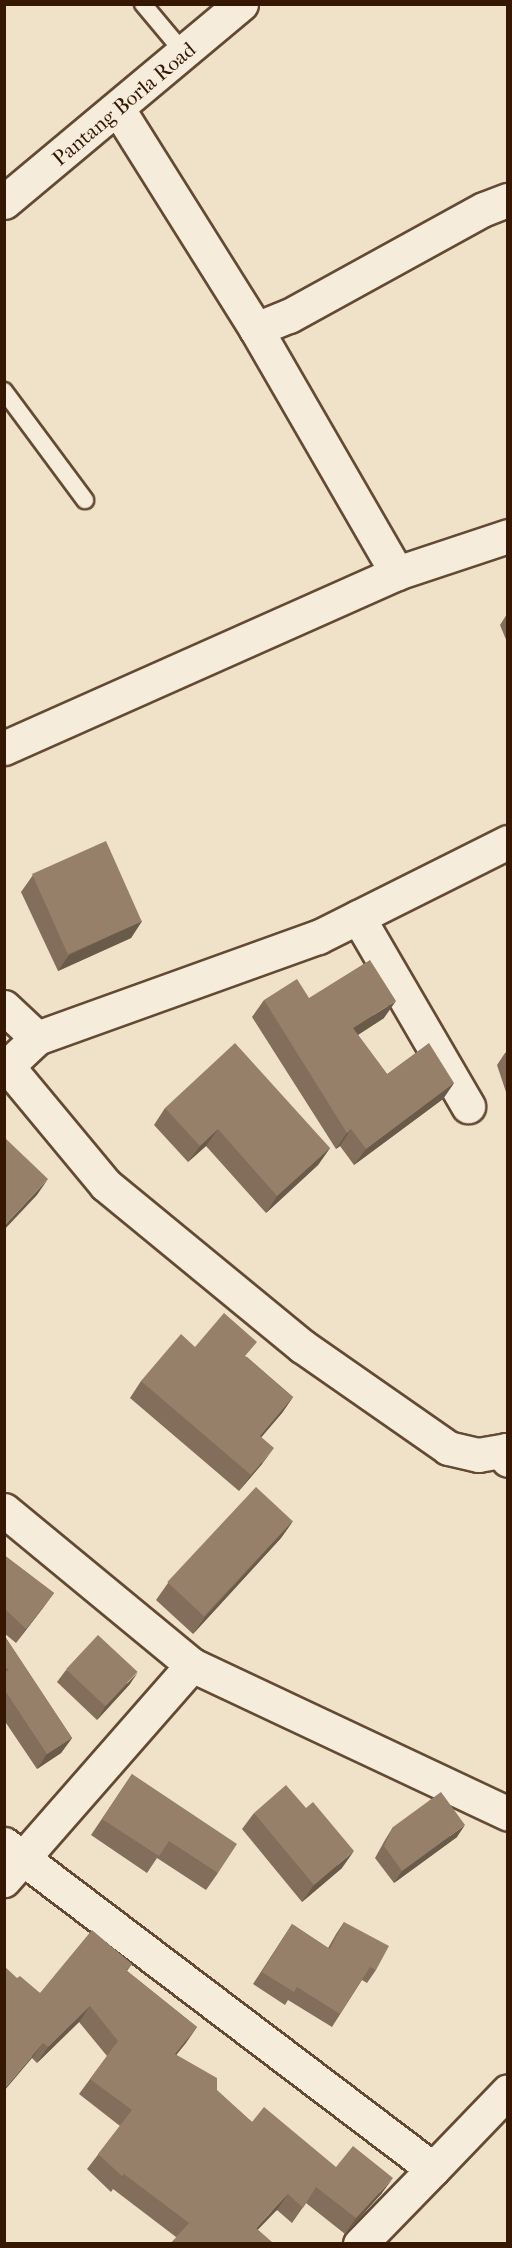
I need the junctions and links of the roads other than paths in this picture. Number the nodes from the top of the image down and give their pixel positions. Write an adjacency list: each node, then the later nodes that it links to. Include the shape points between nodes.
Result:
1 (143, 4): 3 (lane)
2 (241, 4): 3 (street, Pantang Borla Road)
3 (184, 53): 4 (street, Pantang Borla Road)
4 (118, 109): 6 (street, Pantang Borla Road); 7 (street)
5 (507, 200): 7 (street, via 289,316)
6 (4, 202)
7 (256, 329): 11 (street)
8 (4, 391): 9 (lane)
9 (85, 500)
10 (507, 536): 11 (street)
11 (397, 573): 12 (street)
12 (4, 748)
13 (507, 842): 14 (street)
14 (358, 917): 16 (street, via 318,937); 18 (street)
15 (4, 1006): 16 (street)
16 (37, 1038): 17 (street)
17 (6, 1068): 19 (street, via 106,1185 302,1346 448,1448 478,1455)
18 (468, 1106)
19 (507, 1453)
20 (4, 1510): 21 (street)
21 (192, 1665): 22 (street); 23 (street)
22 (507, 1814)
23 (11, 1861): 25 (street)
24 (507, 2091): 25 (street)
25 (433, 2169): 26 (street)
26 (360, 2244)

